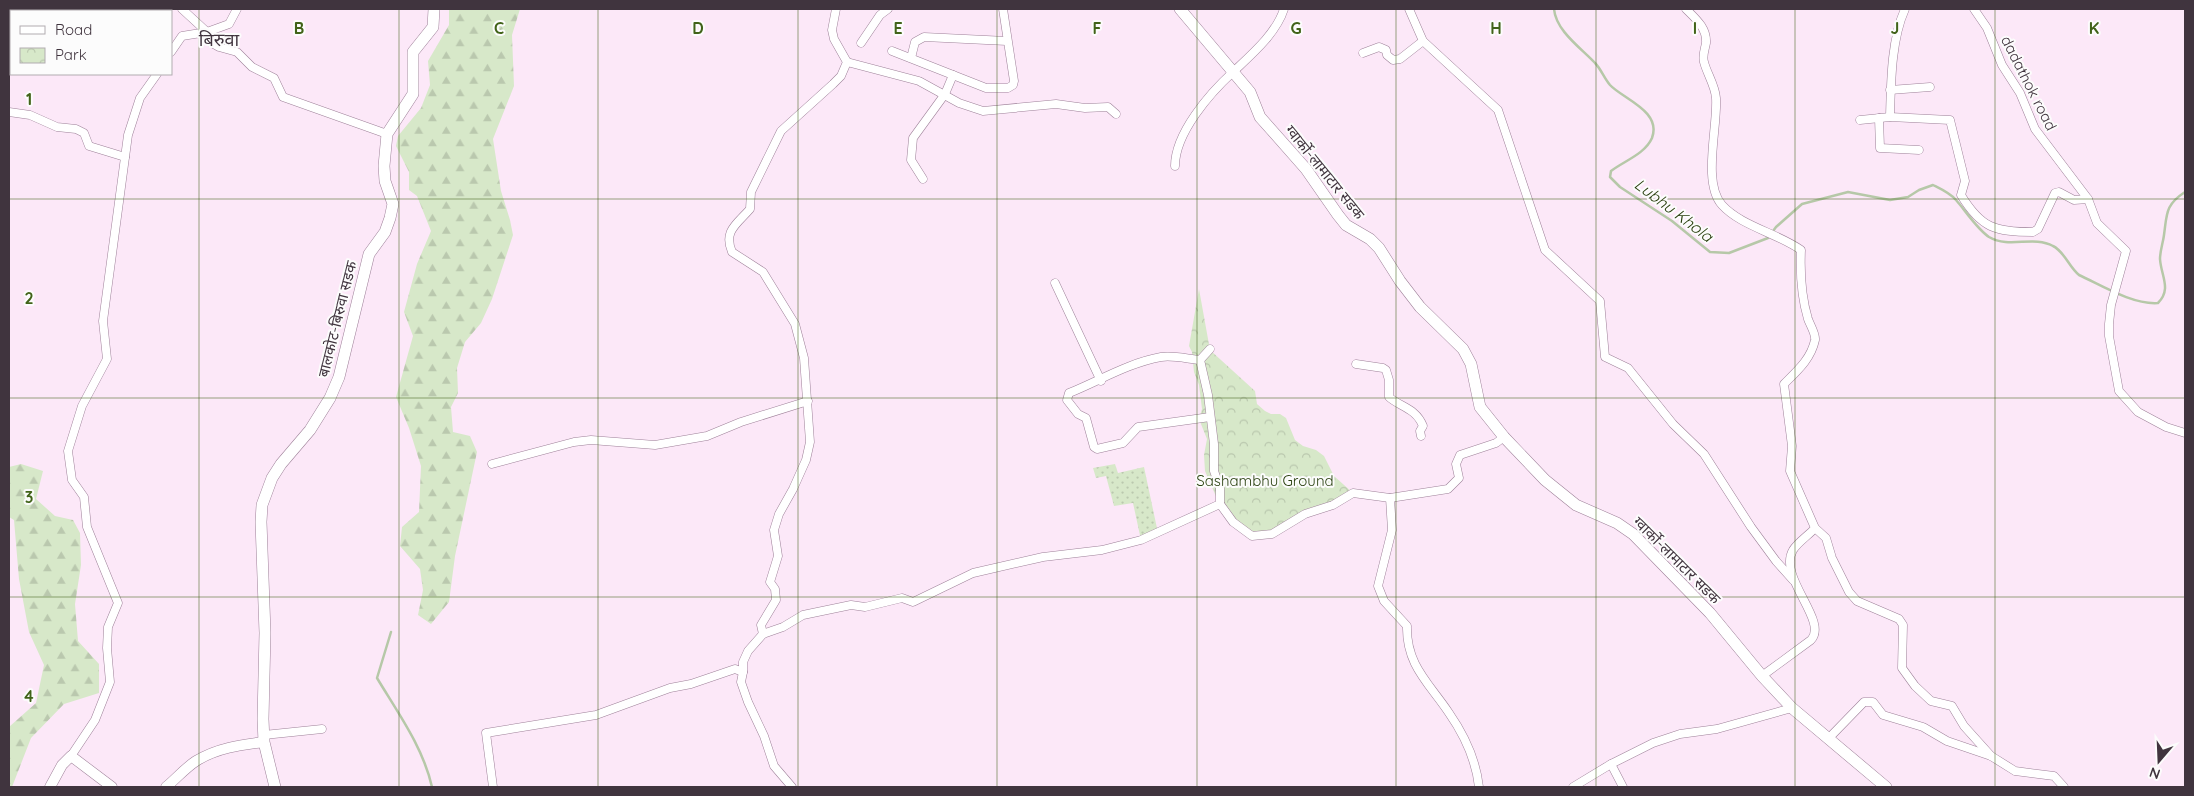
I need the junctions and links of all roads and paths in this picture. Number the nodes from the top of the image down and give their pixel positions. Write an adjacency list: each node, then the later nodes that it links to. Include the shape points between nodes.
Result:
1 (182, 9): 13 (street)
2 (237, 9): 13 (street, via 229,24)
3 (434, 9): 33 (main road, via 433,27 413,52 413,94)
4 (836, 9): 21 (street, via 832,30)
5 (888, 9): 16 (street)
6 (1003, 9): 14 (street)
7 (1180, 9): 22 (main road, ग्वार्को-लामाटार सडक)
8 (1284, 9): 22 (street, via 1259,47)
9 (1408, 9): 15 (street)
10 (1686, 9): 52 (street, via 1706,34 1703,60 1716,94 1714,190 1723,206 1743,221 1801,250 1801,285 1806,312 1816,338 1802,366 1784,384 1792,446 1790,471)
11 (1905, 9): 26 (street, via 1898,25)
12 (1974, 9): 38 (street, dadathok road, via 1987,28 2035,129)
13 (207, 32): 18 (street, via 182,36); 33 (street, via 212,43 237,52 252,67 274,78 283,97)
14 (1007, 41): 20 (street, via 924,37 915,42); 23 (street, via 1013,85 986,88)
15 (1423, 41): 19 (street, via 1400,60 1393,60 1386,50 1379,47); 53 (street, via 1498,110 1545,250 1600,301 1605,357 1628,368 1673,424 1704,454 1751,527)
16 (861, 42)
17 (892, 50): 20 (street)
18 (172, 51)
19 (1363, 53)
20 (911, 58): 23 (street)
21 (847, 62): 27 (street, via 905,77); 44 (street, via 834,84 781,131 751,192 750,209 735,224 729,238 732,252 764,272 795,324 804,358)
22 (1232, 73): 36 (street, via 1191,123 1177,148); 48 (main road, ग्वार्को-लामाटार सडक, via 1250,92 1260,117 1306,169 1346,225 1379,248 1420,307 1463,349 1471,364 1480,408)
23 (953, 74): 27 (street)
24 (156, 75): 35 (street, via 133,114)
25 (1930, 87): 26 (street)
26 (1890, 90): 30 (street)
27 (945, 94): 29 (street, via 983,111 1056,104 1108,107); 37 (street, via 913,138 911,160)
28 (9, 112): 35 (street, via 30,115 57,127 76,129 84,133 89,146)
29 (1116, 114)
30 (1890, 117): 31 (street); 38 (street, via 1950,120 1965,181 1961,195 1972,212 1993,229 2033,232 2038,229 2055,193 2074,200)
31 (1879, 118): 32 (street); 34 (street, via 1880,148)
32 (1860, 120)
33 (387, 134): 59 (main road, बालकोट-बिरुवा सडक, via 385,181 393,204 392,211 385,232 368,254 339,377 310,430 272,478 262,505)
34 (1919, 150)
35 (125, 156): 61 (street, via 103,321 107,359 82,406 68,451 72,480 84,497 87,527 118,603 108,627 110,682 95,720)
36 (1175, 166)
37 (923, 179)
38 (2088, 199): 46 (street, dadathok road, via 2097,223 2126,251 2114,296 2109,336 2119,391 2138,412)
39 (1055, 283): 43 (street)
40 (1210, 350): 41 (street)
41 (1200, 360): 43 (street, via 1162,357 1129,366); 45 (street)
42 (1356, 364): 47 (street, via 1386,370 1389,397 1409,408 1421,422)
43 (1101, 381): 45 (street, via 1069,393 1067,400 1078,414 1086,418 1097,449 1123,443 1138,427)
44 (808, 400): 49 (street, via 707,436 654,445 591,440 574,442); 54 (street, via 810,442 806,460 774,530 778,556 770,582 775,589 776,600 761,625)
45 (1210, 417): 51 (street)
46 (2185, 434)
47 (1421, 436)
48 (1504, 437): 50 (street, via 1496,443 1460,455 1456,464 1459,478 1448,489); 56 (main road, ग्वार्को-लामाटार सडक, via 1545,480 1576,505 1618,523 1632,534 1710,613)
49 (492, 464)
50 (1390, 498): 51 (street, via 1353,493 1332,505 1305,514 1272,534 1252,536 1233,522); 70 (street, via 1392,530 1378,586 1384,601 1407,626 1407,639 1420,674 1465,738)
51 (1220, 504): 54 (street, via 1141,540 974,573 914,602 902,598 864,607 851,604 804,615)
52 (1815, 528): 53 (street, via 1793,550); 62 (street, via 1826,538 1832,558 1857,601 1899,619 1903,625 1902,668 1914,686 1932,701 1952,706 1964,726)
53 (1793, 580): 56 (street, via 1814,623 1815,637)
54 (763, 634): 55 (street, via 748,651)
55 (743, 672): 68 (street, via 735,669 670,688 596,715 486,733); 69 (street, via 741,682 774,766)
56 (1762, 676): 57 (main road, ग्वार्को-लामाटार सडक)
57 (1792, 708): 60 (main road, ग्वार्को-लामाटार सडक); 63 (street, via 1717,729 1653,742)
58 (322, 729): 59 (street)
59 (264, 739): 66 (street, via 210,754 195,762); 67 (main road, बालकोट-बिरुवा सडक)
60 (1828, 739): 62 (street, via 1864,702 1873,702 1883,715 1924,727 1947,741); 73 (main road, ग्वार्को-लामाटार सडक)
61 (71, 756): 64 (street); 65 (street)
62 (1991, 756): 74 (street, via 2015,772 2054,776)
63 (1612, 764): 71 (street); 72 (street)
64 (50, 787)
65 (112, 787)
66 (166, 787)
67 (275, 787)
68 (493, 787)
69 (792, 787)
70 (1479, 787)
71 (1573, 787)
72 (1623, 787)
73 (1886, 787)
74 (2064, 787)

